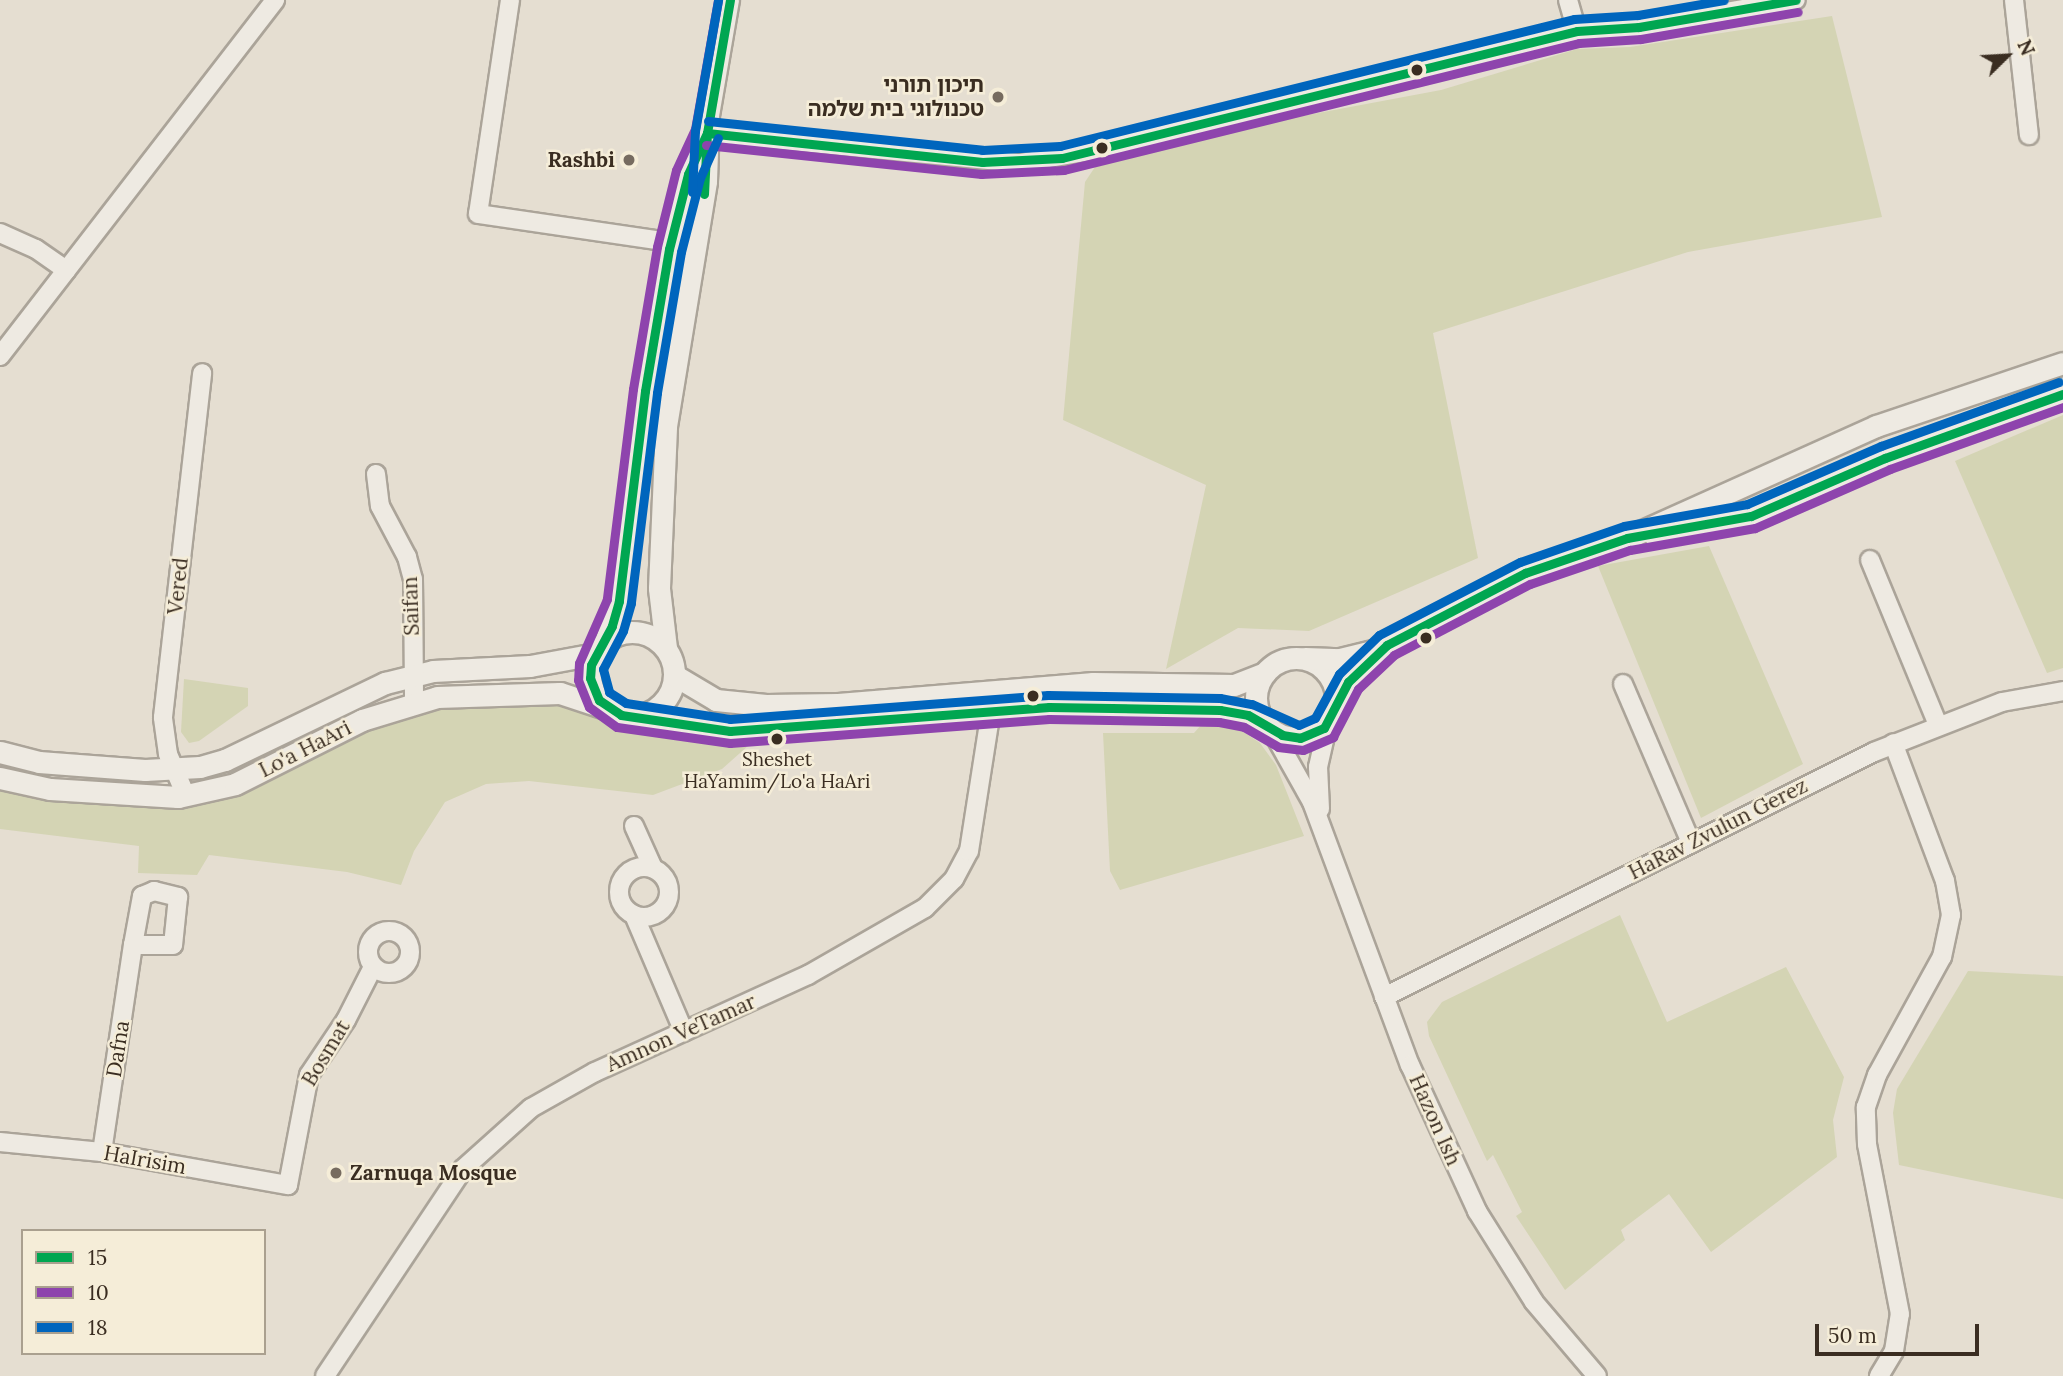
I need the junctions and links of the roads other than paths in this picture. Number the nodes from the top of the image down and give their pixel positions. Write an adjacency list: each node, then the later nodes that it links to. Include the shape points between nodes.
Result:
1 (510, 0): 11 (street, via 478,214)
2 (730, 0): 8 (street)
3 (1568, 0): 7 (street)
4 (1796, 0): 7 (street, via 1639,27)
5 (2014, 0): 9 (street)
6 (266, 4): 12 (street)
7 (1577, 31): 8 (street, via 1062,158 982,162)
8 (707, 133): 11 (street, via 688,174); 22 (street, via 706,181 666,426 659,588)
9 (2029, 135)
10 (0, 233): 12 (street, via 36,249)
11 (670, 242): 21 (street, via 645,391 619,601)
12 (66, 270): 13 (street)
13 (0, 356)
14 (2063, 363): 18 (street, via 1876,426)
15 (202, 373): 38 (street, Vered, via 163,717)
16 (2063, 394): 18 (street, via 1859,468 1751,516)
17 (376, 474): 26 (street, Saifan, via 380,506 407,557 413,579)
18 (1627, 538): 20 (street, via 1525,573)
19 (1870, 560): 34 (street)
20 (1387, 646): 23 (street, via 1340,659); 32 (street, via 1353,676)
21 (600, 648): 22 (street, via 616,635 643,633); 26 (street, Lo'a HaAri, via 530,666 474,667); 31 (street, via 590,678)
22 (666, 648): 25 (street)
23 (1305, 658): 24 (street, via 1286,659); 32 (street, via 1330,676)
24 (1265, 673): 29 (street, via 1234,685 1093,683); 35 (street, via 1256,695)
25 (674, 674): 29 (street, via 701,694 736,704); 33 (street, via 667,699 647,714)
26 (411, 676): 30 (street, Saifan); 38 (street, Lo'a HaAri, via 351,696 225,760)
27 (1623, 684): 43 (street)
28 (2063, 691): 34 (street, HaRav Zvulun Gerez, via 2002,702)
29 (993, 701): 33 (street, via 754,730); 35 (street, via 1049,707 1225,711); 49 (street, Amnon VeTamar, via 979,808 969,851 954,879 900,927)
30 (414, 702): 31 (street, Lo'a HaAri, via 476,693 547,692 583,697); 40 (street, Lo'a HaAri, via 362,720 235,784)
31 (608, 709): 33 (street)
32 (1332, 715): 35 (street, via 1300,738); 42 (street, Hazon Ish, via 1318,779)
33 (634, 717)
34 (1938, 725): 36 (street, HaRav Zvulun Gerez)
35 (1269, 727): 42 (street, Hazon Ish, via 1302,780)
36 (1893, 743): 43 (street, HaRav Zvulun Gerez); 55 (street, via 1945,881 1951,915 1942,957 1877,1075 1866,1107 1867,1144 1900,1314 1897,1342)
37 (0, 752): 38 (street, Lo'a HaAri, via 39,762)
38 (175, 771): 40 (street, Vered)
39 (0, 778): 40 (street, Lo'a HaAri, via 50,789)
40 (186, 796)
41 (634, 826): 44 (street)
42 (1325, 836): 48 (street, Hazon Ish)
43 (1691, 843): 48 (street, HaRav Zvulun Gerez)
44 (653, 868): 45 (street, via 638,867 622,880 621,902); 45 (street, via 668,886 667,901 650,916)
45 (634, 915): 49 (street)
46 (134, 945): 51 (street, Dafna)
47 (373, 967): 52 (street, Bosmat, via 352,1011 309,1075)
48 (1384, 998): 54 (street, Hazon Ish, via 1440,1134 1482,1220 1534,1302)
49 (684, 1032): 53 (street, Amnon VeTamar, via 595,1072 531,1108 463,1168)
50 (0, 1142): 51 (street, HaIrisim)
51 (102, 1152): 52 (street, HaIrisim)
52 (288, 1185)
53 (326, 1376)
54 (1597, 1376)
55 (1879, 1376)

